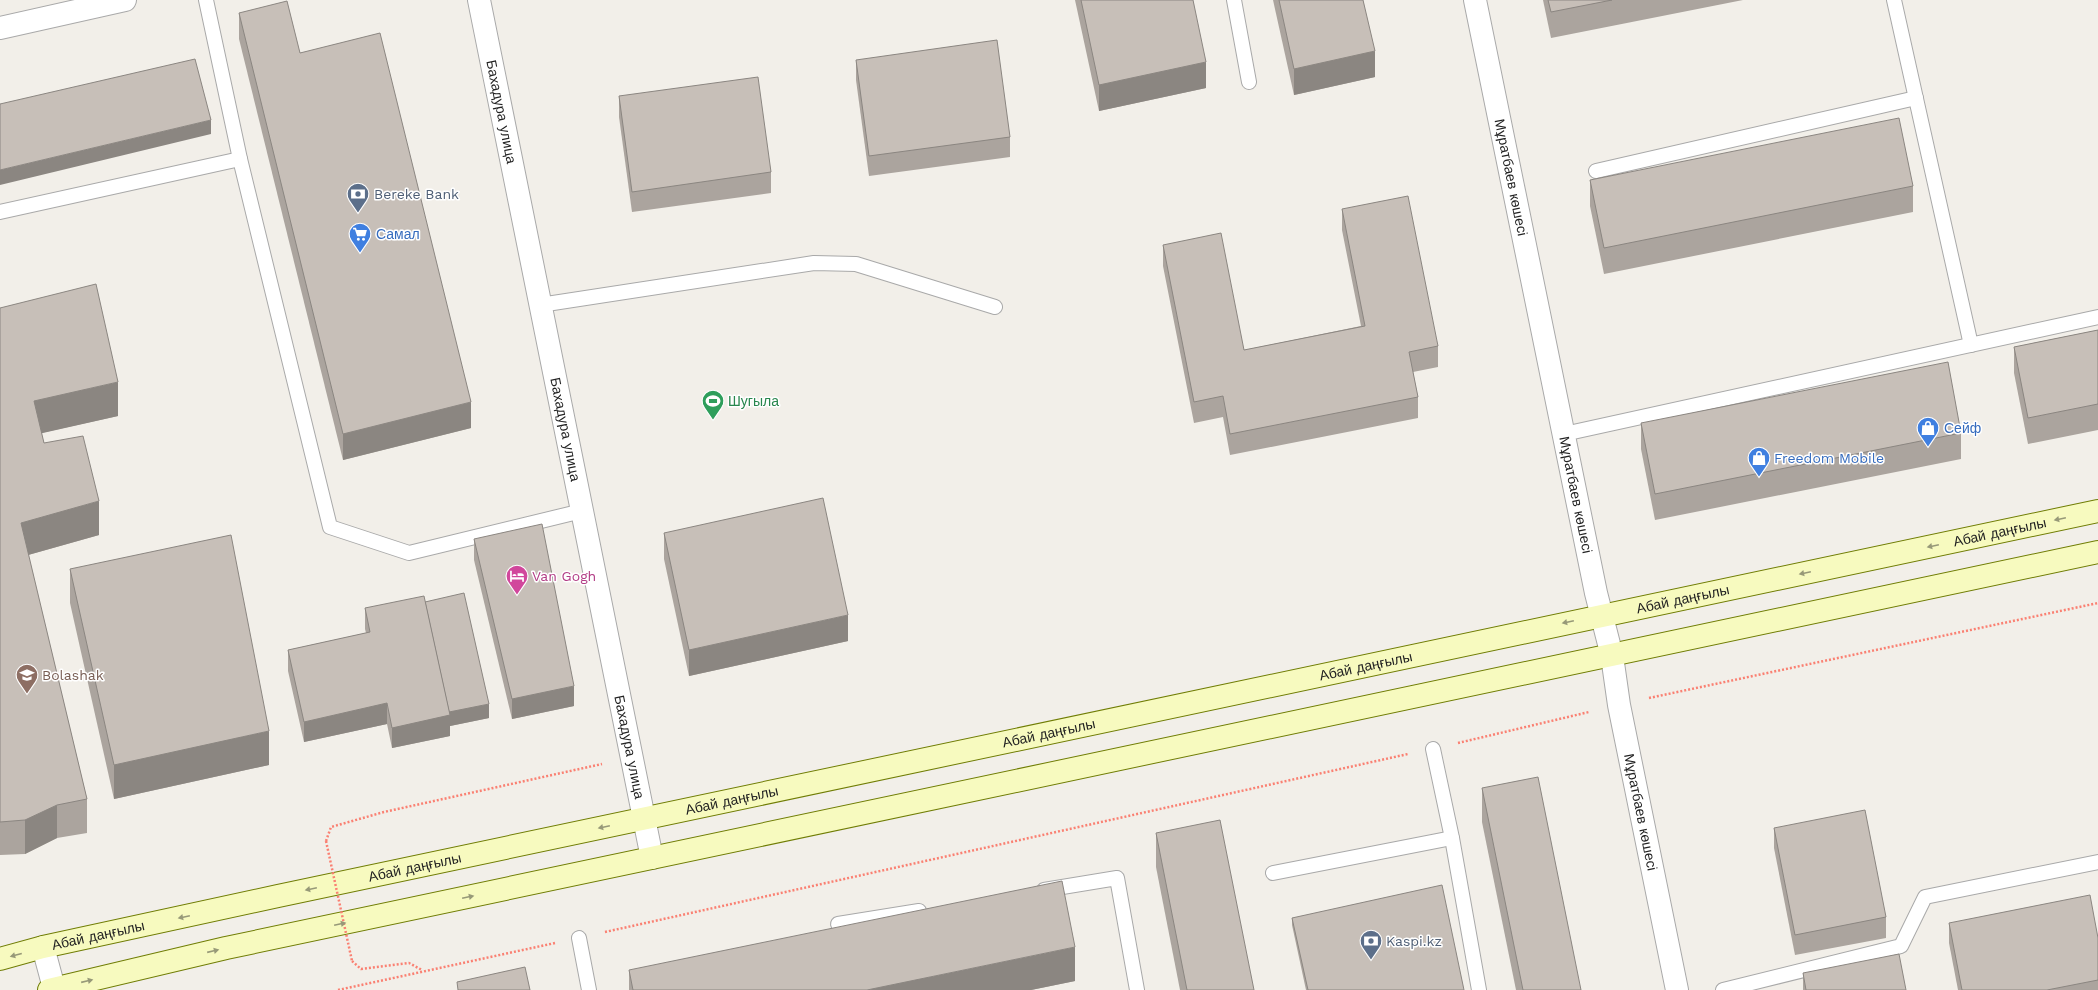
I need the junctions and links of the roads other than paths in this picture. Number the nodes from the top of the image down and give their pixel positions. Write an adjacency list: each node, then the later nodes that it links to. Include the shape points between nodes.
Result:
1 (125, 0): 7 (street)
2 (206, 0): 10 (lane)
3 (479, 0): 13 (street, Бахадура улица)
4 (1234, 0): 8 (lane)
5 (1475, 0): 17 (street, Мұратбаев көшесі)
6 (1894, 0): 9 (lane)
7 (0, 28)
8 (1249, 82)
9 (1916, 98): 11 (lane); 16 (lane)
10 (240, 159): 12 (lane); 18 (lane, via 330,527 409,553)
11 (1596, 171)
12 (0, 212)
13 (540, 305): 14 (lane, via 814,263 856,264); 18 (street, Бахадура улица)
14 (995, 306)
15 (2098, 317): 16 (lane)
16 (1971, 345): 17 (lane)
17 (1564, 434): 21 (street, Мұратбаев көшесі)
18 (582, 511): 24 (street, Бахадура улица)
19 (2098, 511): 21 (main road, Абай даңғылы, one-way to 21)
20 (2098, 552): 22 (main road)
21 (1601, 615): 22 (street, Мұратбаев көшесі); 24 (main road, Абай даңғылы, one-way to 24)
22 (1612, 656): 26 (main road); 39 (street, Мұратбаев көшесі, via 1619,705)
23 (1433, 749): 25 (lane)
24 (643, 819): 26 (street, Бахадура улица); 33 (main road, Абай даңғылы, one-way to 33)
25 (1452, 838): 28 (lane); 38 (lane)
26 (652, 858): 35 (main road, one-way to 26, via 234,946)
27 (2098, 862): 40 (lane, via 1925,897 1901,946)
28 (1273, 873)
29 (1032, 892): 37 (lane, via 1117,878)
30 (931, 909): 31 (lane)
31 (838, 924)
32 (579, 938): 36 (lane)
33 (44, 947): 34 (main road, Абай даңғылы, one-way to 34); 35 (street)
34 (0, 959)
35 (53, 989)
36 (589, 990)
37 (1137, 990)
38 (1479, 990)
39 (1677, 990)
40 (1724, 990)

